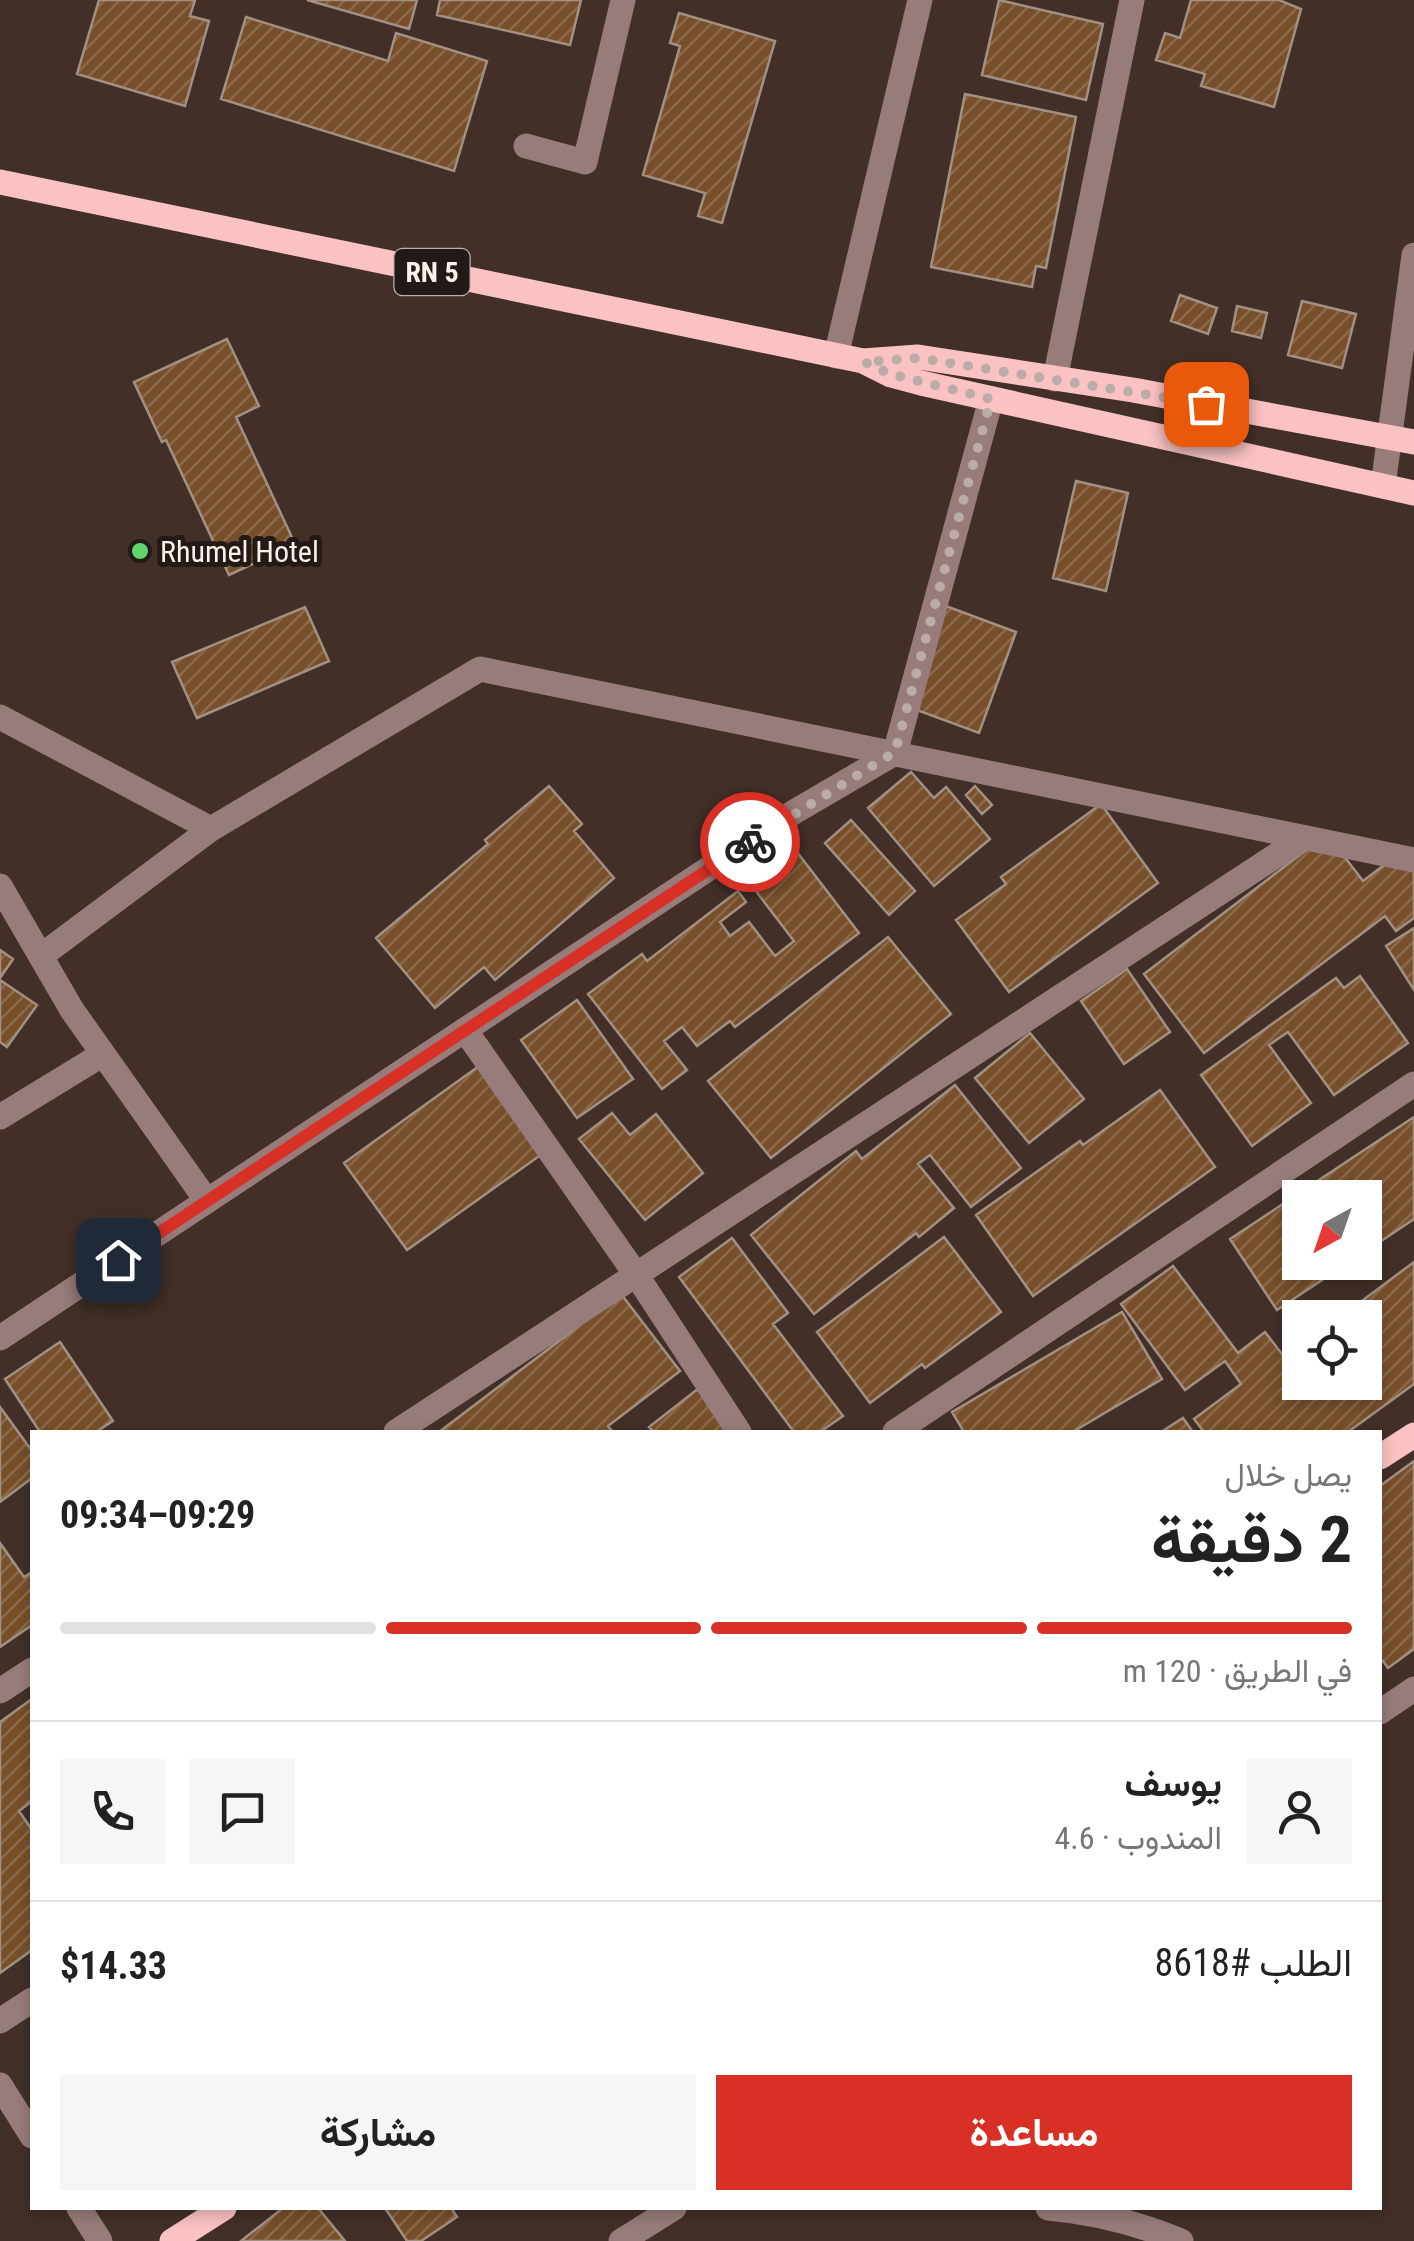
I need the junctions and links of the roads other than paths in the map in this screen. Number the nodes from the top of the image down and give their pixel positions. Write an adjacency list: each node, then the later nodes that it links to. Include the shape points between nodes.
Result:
1 (623, 0): 4 (street, via 585,162)
2 (920, 0): 7 (street)
3 (1132, 0): 9 (street)
4 (526, 146)
5 (0, 182): 7 (main road, RN 5)
6 (1414, 255): 11 (street)
7 (836, 356): 8 (main road, RN 5)
8 (864, 362): 9 (main road, RN 5, via 918,358); 10 (main road, RN 5)
9 (1055, 379): 11 (main road, RN 5)
10 (991, 399): 12 (main road, RN 5); 15 (street)
11 (1403, 440): 12 (street)
12 (1383, 486): 13 (main road, RN 5)
13 (1414, 493)
14 (0, 718): 16 (street)
15 (895, 752): 16 (street, via 480,670); 17 (street); 21 (street)
16 (211, 829): 20 (street)
17 (1303, 838): 18 (street); 26 (street)
18 (1414, 860)
19 (0, 886): 20 (street)
20 (41, 956): 22 (street)
21 (465, 1030): 25 (street); 26 (street)
22 (103, 1054): 24 (street); 25 (street)
23 (1414, 1084): 30 (street)
24 (0, 1117)
25 (207, 1201): 27 (street)
26 (637, 1276): 28 (street); 29 (street)
27 (0, 1338)
28 (399, 1430)
29 (738, 1430)
30 (897, 1430)
31 (1414, 1435): 32 (main road)
32 (1382, 1456)
33 (30, 1671): 35 (street)
34 (1414, 1689): 36 (street)
35 (0, 1691)
36 (1382, 1711)
37 (30, 2001): 38 (street)
38 (0, 2021)
39 (0, 2085): 40 (street)
40 (30, 2133)
41 (79, 2210): 45 (street)
42 (221, 2210): 46 (main road)
43 (671, 2210): 47 (street)
44 (1071, 2210): 48 (street)
45 (100, 2241)
46 (172, 2241)
47 (621, 2241)
48 (1181, 2241)

